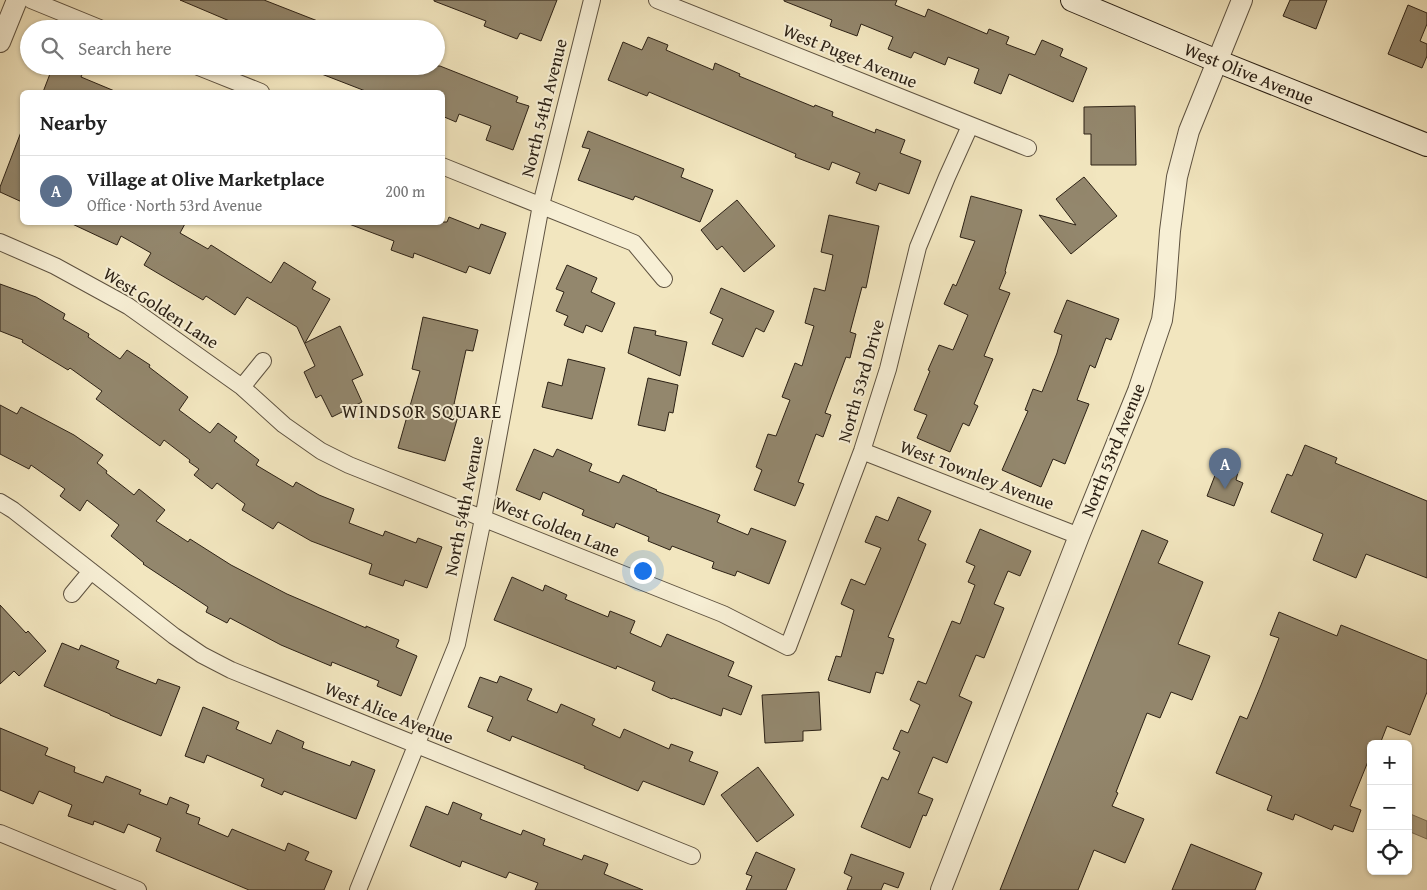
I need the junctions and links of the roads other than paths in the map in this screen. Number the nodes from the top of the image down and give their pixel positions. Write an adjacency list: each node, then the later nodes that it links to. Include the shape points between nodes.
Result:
1 (17, 0): 8 (street)
2 (31, 0): 7 (street)
3 (592, 0): 16 (street, North 54th Avenue)
4 (657, 0): 12 (street, West Puget Avenue)
5 (1072, 0): 9 (main road, West Olive Avenue)
6 (1242, 0): 9 (street, North 53rd Avenue)
7 (80, 20)
8 (0, 42)
9 (1217, 62): 13 (main road, West Olive Avenue); 24 (street, North 53rd Avenue, via 1189,131 1177,177 1162,320 1138,391)
10 (218, 75): 11 (street)
11 (256, 90)
12 (970, 126): 14 (street, West Puget Avenue); 21 (street, North 53rd Drive, via 918,247 888,369)
13 (1427, 145)
14 (1028, 148)
15 (445, 167): 16 (street)
16 (541, 205): 18 (street, via 634,243); 23 (street, North 54th Avenue)
17 (0, 242): 20 (street, West Golden Lane, via 55,266 128,306)
18 (664, 279)
19 (263, 361): 20 (street)
20 (242, 387): 23 (street, West Golden Lane, via 321,451)
21 (862, 451): 24 (street, West Townley Avenue); 27 (street, North 53rd Drive)
22 (0, 502): 25 (street, West Alice Avenue)
23 (483, 519): 27 (street, West Golden Lane, via 723,614); 28 (street, North 54th Avenue, via 457,644)
24 (1079, 536): 33 (street, North 53rd Avenue)
25 (91, 571): 26 (street); 28 (street, West Alice Avenue, via 202,655 231,670)
26 (72, 594)
27 (788, 647)
28 (417, 746): 30 (street, West Alice Avenue); 32 (street, North 54th Avenue)
29 (0, 833): 31 (street)
30 (692, 856)
31 (138, 890)
32 (358, 890)
33 (941, 890)

